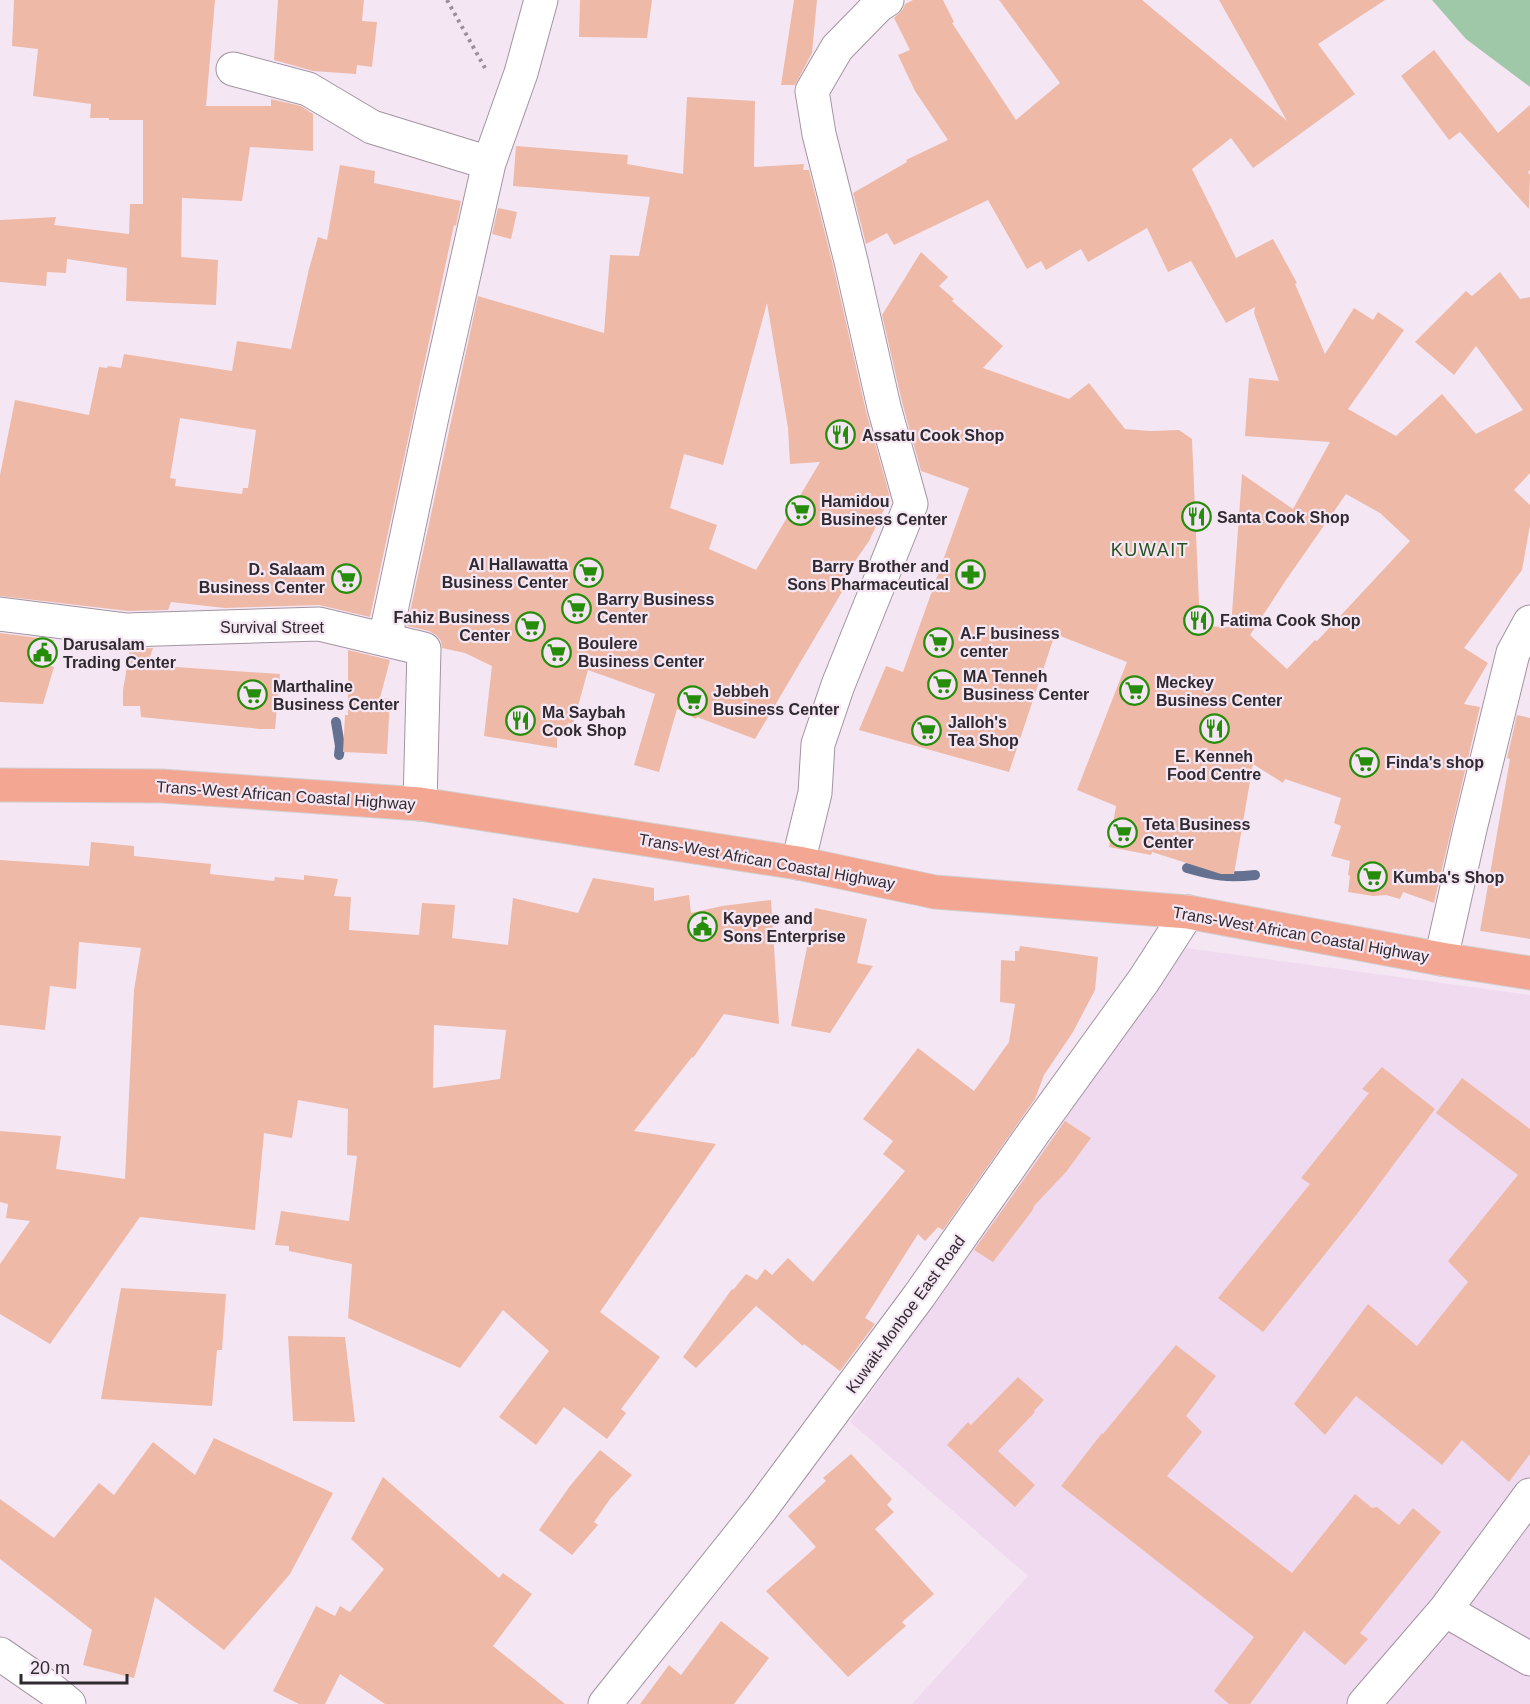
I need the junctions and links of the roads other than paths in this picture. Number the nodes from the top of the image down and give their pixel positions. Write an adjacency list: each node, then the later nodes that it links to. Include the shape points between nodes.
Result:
1 (541, 0): 4 (street, via 521,73)
2 (887, 0): 10 (street, via 837,48 812,91 884,407 911,504 837,685 818,744 815,793)
3 (233, 69): 4 (street, via 308,89 372,127)
4 (489, 163): 7 (street)
5 (0, 614): 7 (street, Survival Street, via 127,630 319,624)
6 (1530, 622): 12 (street, via 1513,653)
7 (385, 639): 9 (street, Survival Street, via 424,649)
8 (0, 785): 9 (highway, Trans-West African Coastal Highway, via 162,786)
9 (420, 804): 10 (highway, Trans-West African Coastal Highway)
10 (798, 863): 11 (highway, Trans-West African Coastal Highway, via 935,892)
11 (1188, 912): 12 (highway, Trans-West African Coastal Highway); 19 (street, Kuwait-Monboe East Road, via 919,1296 761,1509)
12 (1442, 958): 13 (highway, Trans-West African Coastal Highway)
13 (1530, 973)
14 (1530, 1495): 15 (street)
15 (1445, 1610): 17 (street); 20 (street)
16 (0, 1654): 18 (street)
17 (1530, 1659)
18 (69, 1704)
19 (605, 1704)
20 (1364, 1704)

